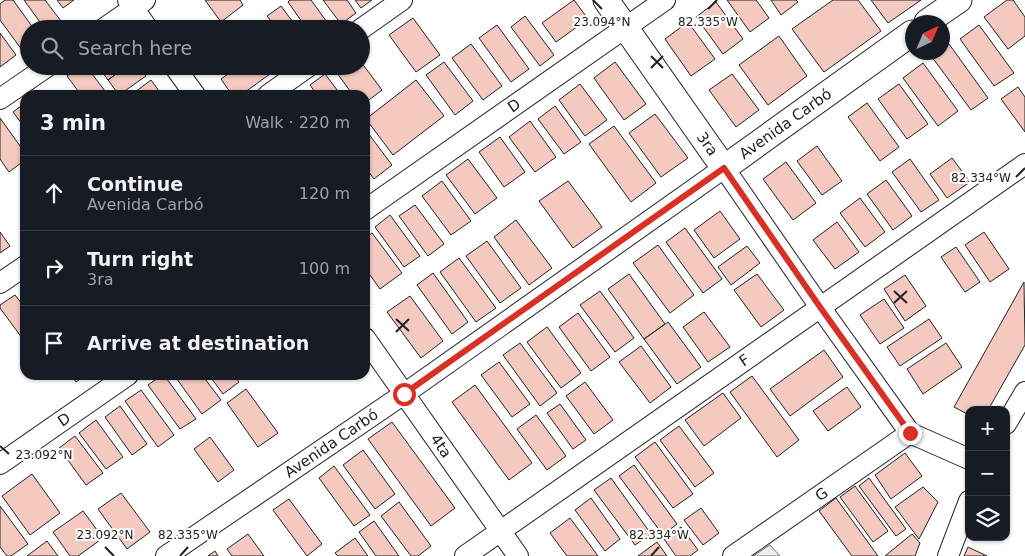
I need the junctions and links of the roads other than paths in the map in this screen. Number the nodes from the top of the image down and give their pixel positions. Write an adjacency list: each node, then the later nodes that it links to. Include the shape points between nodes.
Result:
1 (402, 0): 9 (street)
2 (606, 0): 10 (street, 3ra)
3 (665, 0): 10 (street, D)
4 (959, 0): 6 (street)
5 (135, 3): 7 (street); 8 (street)
6 (938, 15)
7 (114, 20)
8 (144, 20)
9 (370, 23)
10 (625, 27): 19 (street, 3ra); 20 (street, D)
11 (905, 38): 19 (street, Avenida Carbó)
12 (35, 75): 17 (street)
13 (181, 75): 15 (street)
14 (296, 75): 16 (street)
15 (191, 90)
16 (275, 90)
17 (0, 99)
18 (1025, 164): 23 (street, F)
19 (724, 168): 23 (street, 3ra); 27 (street, Avenida Carbó)
20 (370, 206)
21 (20, 269): 22 (street)
22 (0, 283)
23 (820, 307): 29 (street, 3ra); 33 (street, F)
24 (370, 345): 27 (street, 4ta)
25 (121, 380): 31 (street, D)
26 (1025, 392): 28 (street)
27 (404, 394): 33 (street, 4ta); 34 (street, Avenida Carbó)
28 (1010, 417)
29 (910, 433): 30 (street); 37 (street, G)
30 (965, 457)
31 (0, 464)
32 (965, 511): 38 (street)
33 (501, 531): 35 (street, F); 36 (street, 4ta)
34 (166, 556)
35 (465, 556)
36 (518, 556)
37 (733, 556)
38 (948, 556)

